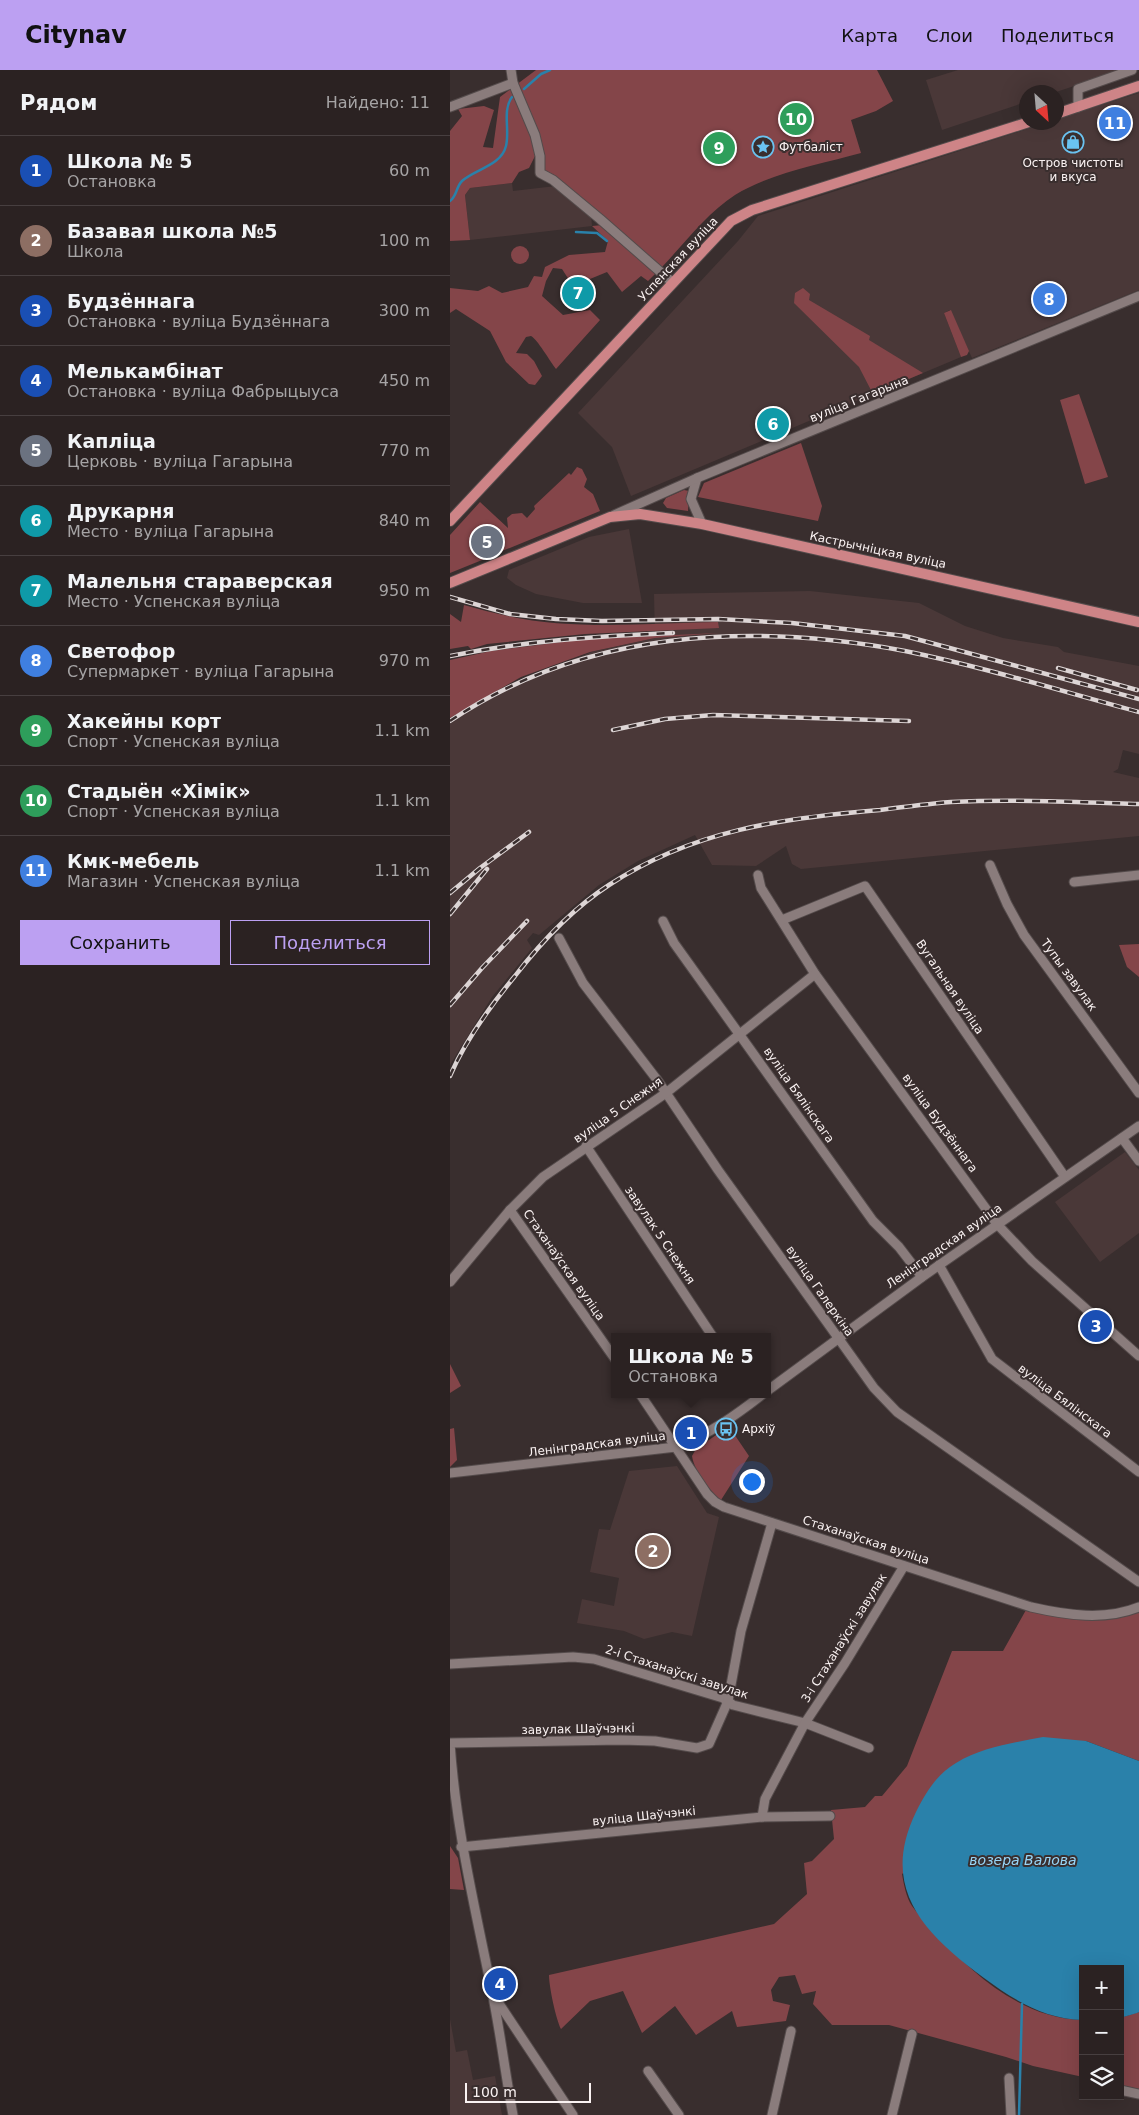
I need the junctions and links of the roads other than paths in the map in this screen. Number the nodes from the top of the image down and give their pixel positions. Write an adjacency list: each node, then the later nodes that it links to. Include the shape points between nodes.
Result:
1 (511, 70): 3 (street)
2 (1132, 70): 6 (street, via 1078,89)
3 (513, 83): 5 (street); 9 (street, via 535,135 540,173 553,180)
4 (1138, 87): 6 (main road)
5 (450, 107)
6 (1078, 107): 7 (main road)
7 (1064, 111)
8 (1019, 125): 9 (main road, Успенская вуліца, via 740,214)
9 (673, 282): 13 (main road, Успенская вуліца)
10 (1139, 296): 11 (street, вуліца Гагарына)
11 (697, 478): 12 (street, вуліца Гагарына); 14 (street, via 692,499)
12 (610, 517): 14 (main road, Кастрычніцкая вуліца, via 640,514); 15 (main road, вуліца Гагарына)
13 (450, 521)
14 (702, 524): 16 (main road, Кастрычніцкая вуліца)
15 (450, 584)
16 (1139, 622)
17 (990, 864): 27 (street, Тупы завулак, via 1024,935)
18 (758, 875): 21 (street, вуліца Будзённага, via 761,888)
19 (1139, 875): 20 (street)
20 (1074, 882)
21 (782, 920): 24 (street, вуліца Будзённага); 32 (street, Вугальная вуліца, via 865,886)
22 (663, 921): 25 (street, вуліца Бялінскага, via 674,943)
23 (559, 938): 26 (street, вуліца Галеркіна, via 583,983)
24 (815, 974): 25 (street, вуліца 5 Снежня); 34 (street, вуліца Будзённага)
25 (740, 1034): 26 (street, вуліца 5 Снежня); 36 (street, вуліца Бялінскага, via 873,1221)
26 (666, 1093): 30 (street, вуліца 5 Снежня); 39 (street, вуліца Галеркіна)
27 (1139, 1093)
28 (1139, 1126): 29 (street, Ленінградская вуліца)
29 (1122, 1138): 31 (street); 32 (street, Ленінградская вуліца)
30 (586, 1146): 33 (street, вуліца 5 Снежня, via 543,1177); 38 (street, завулак 5 Снежня)
31 (1139, 1160)
32 (1065, 1177): 34 (street, Ленінградская вуліца)
33 (510, 1210): 37 (street, вуліца 5 Снежня); 40 (street, Стаханаўская вуліца)
34 (998, 1224): 35 (street, Ленінградская вуліца); 41 (street, вуліца Будзённага, via 1032,1261)
35 (939, 1265): 36 (street, Ленінградская вуліца); 46 (street, вуліца Бялінскага, via 992,1359)
36 (922, 1277): 39 (street, Ленінградская вуліца)
37 (450, 1282)
38 (710, 1333)
39 (838, 1338): 42 (street, Ленінградская вуліца); 50 (street, вуліца Галеркіна, via 874,1388 897,1412)
40 (611, 1353)
41 (1139, 1356)
42 (771, 1388)
43 (643, 1398): 45 (street, Стаханаўская вуліца)
44 (752, 1398): 45 (street, Ленінградская вуліца, via 708,1432)
45 (676, 1447): 47 (street, Ленінградская вуліца); 48 (street, Стаханаўская вуліца, via 715,1502)
46 (1139, 1472)
47 (450, 1473)
48 (772, 1523): 49 (street, Стаханаўская вуліца); 53 (street, via 742,1631)
49 (904, 1566): 51 (street, Стаханаўская вуліца, via 1031,1607 1064,1614 1104,1615); 54 (street, 3-і Стаханаўскі завулак)
50 (1139, 1582)
51 (1139, 1607)
52 (450, 1664): 53 (street, 2-і Стаханаўскі завулак, via 573,1657 594,1659)
53 (728, 1701): 54 (street, 2-і Стаханаўскі завулак, via 733,1705); 55 (street, завулак Шаўчэнкі, via 712,1740 705,1747 621,1740)
54 (806, 1722): 56 (street, 3-і Стаханаўскі завулак); 58 (street, 3-і Стаханаўскі завулак, via 765,1799)
55 (450, 1743): 59 (street)
56 (870, 1748)
57 (830, 1816): 58 (street, вуліца Шаўчэнкі)
58 (762, 1817): 59 (street, вуліца Шаўчэнкі)
59 (461, 1847): 60 (street)
60 (492, 1994): 67 (street); 68 (street)
61 (791, 2031): 70 (street)
62 (912, 2034): 71 (street)
63 (648, 2072): 69 (street)
64 (1009, 2078): 72 (street)
65 (1124, 2091): 66 (street)
66 (1139, 2094)
67 (514, 2115)
68 (573, 2115)
69 (679, 2115)
70 (772, 2115)
71 (892, 2115)
72 (1011, 2115)

